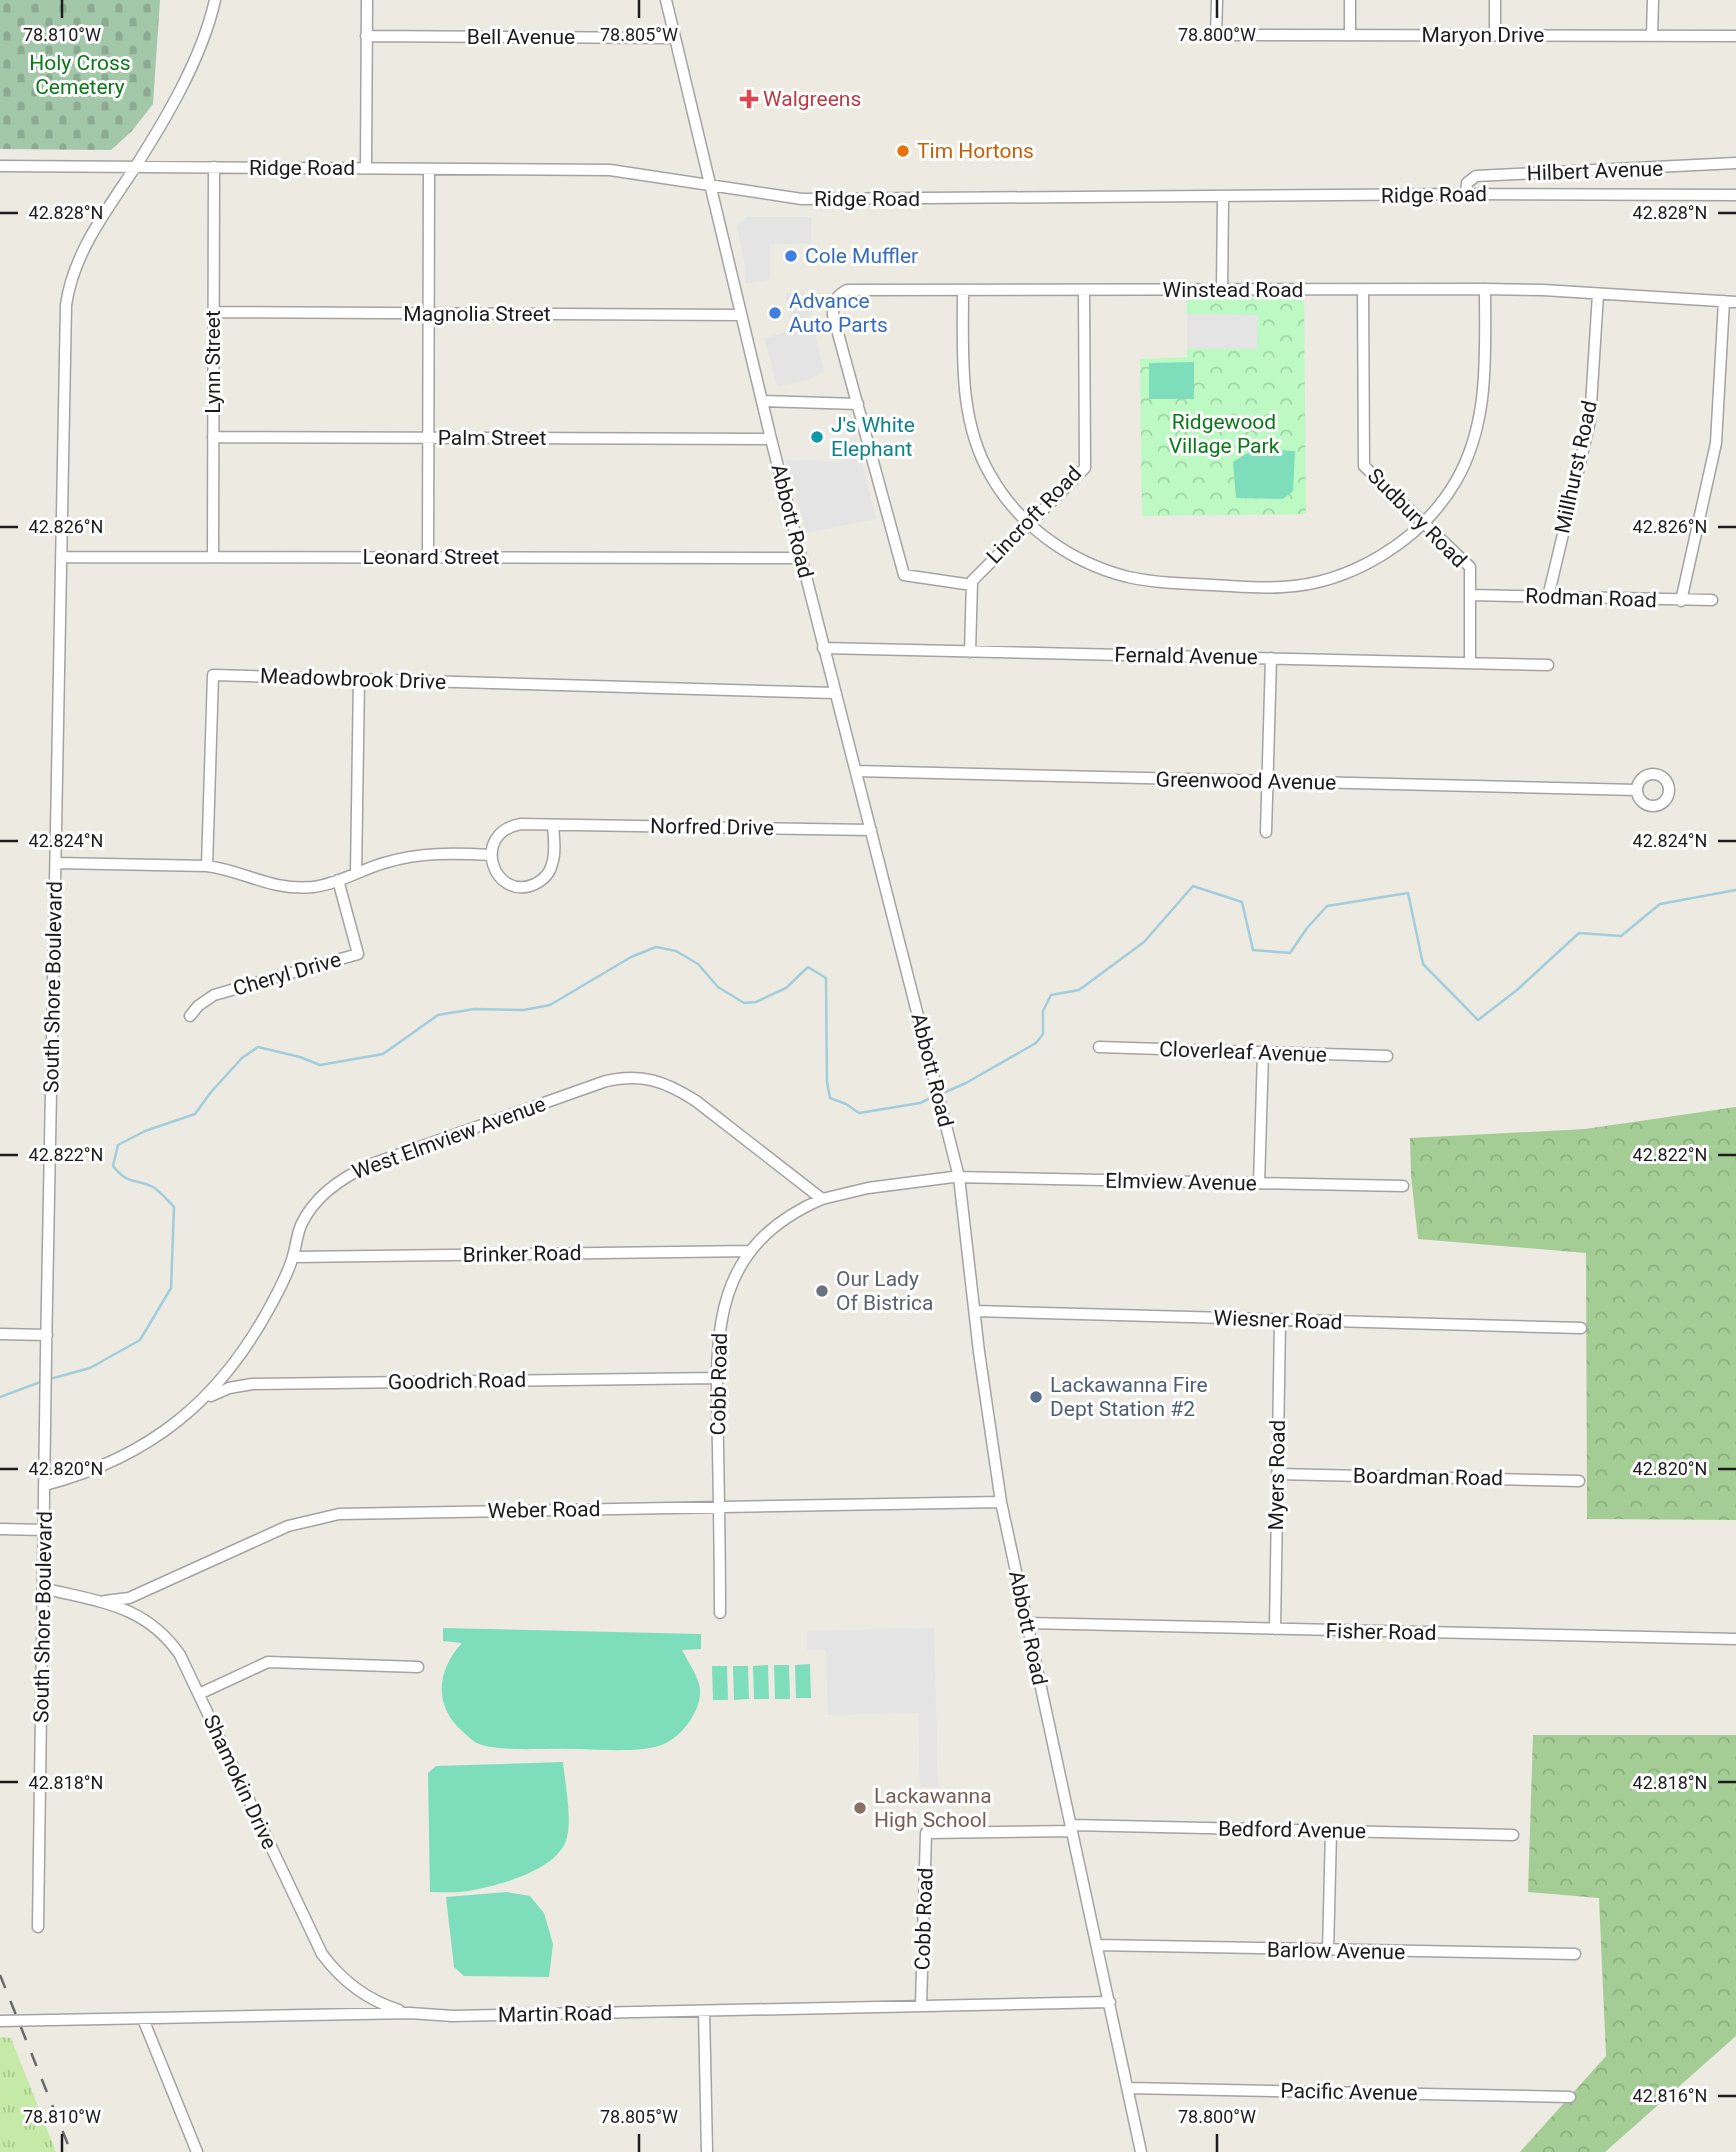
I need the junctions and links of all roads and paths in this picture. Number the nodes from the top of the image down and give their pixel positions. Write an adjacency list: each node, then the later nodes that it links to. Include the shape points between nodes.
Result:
1 (215, 0): 16 (street, South Shore Boulevard, via 202,44)
2 (366, 0): 10 (street)
3 (666, 0): 13 (street, Abbott Road)
4 (1217, 0): 8 (street, Maryon Drive, via 1216,35)
5 (1350, 0): 8 (street)
6 (1495, 0): 9 (street)
7 (1653, 0): 11 (street)
8 (1350, 35): 9 (street, Maryon Drive)
9 (1494, 35): 11 (street, Maryon Drive)
10 (366, 36): 13 (street, Bell Avenue); 18 (street)
11 (1652, 36): 12 (street, Maryon Drive)
12 (1732, 36)
13 (675, 38): 20 (street, Abbott Road)
14 (1736, 163): 21 (street, Hilbert Avenue, via 1475,176 1467,183)
15 (0, 166): 16 (street, Ridge Road)
16 (135, 167): 17 (street, Ridge Road); 42 (street, South Shore Boulevard, via 92,234 68,288)
17 (214, 167): 18 (street, Ridge Road); 32 (street, Lynn Street)
18 (366, 168): 19 (street, Ridge Road)
19 (429, 169): 20 (street, Ridge Road, via 610,170); 33 (street)
20 (710, 185): 23 (street, Ridge Road, via 802,199); 34 (street, Abbott Road)
21 (1466, 194): 22 (street, Ridge Road); 23 (street, Ridge Road)
22 (1736, 195)
23 (1223, 198): 27 (street)
24 (1485, 289): 28 (street, Winstead Road); 29 (street, Winstead Road); 40 (street, via 1485,377 1478,422 1455,481)
25 (963, 290): 26 (street, Winstead Road); 36 (street, Winstead Road, via 855,289 836,298 833,315); 41 (street, via 963,373 976,444 1000,491)
26 (1084, 290): 27 (street, Winstead Road); 41 (street, Lincroft Road, via 1084,468)
27 (1222, 290): 28 (street, Winstead Road)
28 (1363, 290): 40 (street, Sudbury Road, via 1364,466)
29 (1598, 294): 30 (street, Winstead Road); 48 (street, Millhurst Road, via 1590,421)
30 (1724, 301): 31 (street, Winstead Road); 50 (street, via 1716,443)
31 (1736, 302)
32 (213, 312): 33 (street, Magnolia Street); 37 (street, Lynn Street)
33 (428, 313): 34 (street, Magnolia Street); 38 (street)
34 (741, 315): 35 (street, Abbott Road)
35 (762, 401): 36 (street); 39 (street, Abbott Road)
36 (857, 401): 46 (street, via 904,575)
37 (213, 437): 38 (street, Palm Street); 43 (street, Lynn Street)
38 (428, 437): 39 (street, Palm Street); 44 (street)
39 (771, 439): 45 (street, Abbott Road)
40 (1422, 522): 41 (street, via 1361,566 1279,588 1131,578 1074,556); 47 (street, Sudbury Road, via 1470,567)
41 (1028, 523): 46 (street, Lincroft Road)
42 (61, 557): 43 (street, Leonard Street); 65 (street, South Shore Boulevard)
43 (213, 557): 44 (street, Leonard Street)
44 (428, 557): 45 (street, Leonard Street)
45 (802, 558): 51 (street, Abbott Road)
46 (972, 585): 52 (street, Lincroft Road)
47 (1470, 595): 48 (street, Rodman Road); 54 (street, Sudbury Road)
48 (1548, 597): 50 (street, Rodman Road)
49 (1712, 600): 50 (street, Rodman Road)
50 (1681, 601)
51 (823, 648): 52 (street, Fernald Avenue); 57 (street, Abbott Road)
52 (970, 652): 53 (street, Fernald Avenue)
53 (1271, 657): 54 (street, Fernald Avenue); 59 (street)
54 (1470, 662): 55 (street, Fernald Avenue)
55 (1548, 665)
56 (359, 679): 57 (street, Meadowbrook Drive); 66 (street, Meadowbrook Drive, via 213,675); 67 (street)
57 (835, 693): 58 (street, Abbott Road)
58 (856, 771): 59 (street, Greenwood Avenue); 62 (street, Abbott Road)
59 (1268, 782): 60 (street, Greenwood Avenue); 63 (street)
60 (1637, 790)
61 (553, 826): 62 (street, Norfred Drive); 64 (street, Norfred Drive, via 513,825 499,835); 64 (street, via 552,865 532,886 516,887 500,878)
62 (871, 830): 73 (street, Abbott Road)
63 (1266, 832)
64 (491, 855): 67 (street, via 429,853)
65 (56, 863): 66 (street); 83 (street, South Shore Boulevard)
66 (208, 866): 68 (street, via 281,886 313,887)
67 (355, 873): 68 (street)
68 (338, 880): 69 (street, Cheryl Drive, via 358,954 214,995)
69 (190, 1017)
70 (1099, 1047): 71 (street, Cloverleaf Avenue)
71 (1263, 1053): 72 (street, Cloverleaf Avenue); 74 (street)
72 (1387, 1056)
73 (959, 1177): 74 (street, Elmview Avenue); 76 (street); 79 (street, Abbott Road)
74 (1259, 1183): 75 (street, Elmview Avenue)
75 (1403, 1186)
76 (822, 1199): 77 (street, Cobb Road, via 780,1223); 78 (street, West Elmview Avenue, via 674,1087 649,1079 612,1080 349,1174 306,1216)
77 (751, 1251): 78 (street, Brinker Road); 84 (street, Cobb Road, via 734,1278 720,1317)
78 (293, 1257): 85 (street, West Elmview Avenue, via 249,1342)
79 (975, 1311): 80 (street, Wiesner Road); 89 (street, Abbott Road)
80 (1280, 1321): 81 (street, Wiesner Road); 86 (street, Myers Road)
81 (1581, 1328)
82 (0, 1334): 83 (street)
83 (47, 1335): 88 (street, South Shore Boulevard)
84 (717, 1378): 85 (street, Goodrich Road, via 252,1384 229,1388); 90 (street, Cobb Road)
85 (202, 1402): 88 (street, West Elmview Avenue, via 121,1458)
86 (1277, 1474): 87 (street, Boardman Road); 97 (street, Myers Road)
87 (1579, 1481)
88 (45, 1485): 92 (street, South Shore Boulevard)
89 (1001, 1502): 90 (street, Weber Road); 96 (street, Abbott Road)
90 (719, 1507): 94 (street, Weber Road, via 339,1514 288,1526 129,1598); 95 (street, Cobb Road)
91 (0, 1529): 92 (street)
92 (44, 1530): 93 (street, South Shore Boulevard)
93 (43, 1588): 94 (street, Shamokin Drive); 105 (street, South Shore Boulevard)
94 (104, 1601): 100 (street, Shamokin Drive, via 160,1630 180,1655)
95 (720, 1613)
96 (1027, 1623): 97 (street, Fisher Road); 101 (street, Abbott Road)
97 (1275, 1629): 98 (street, Fisher Road)
98 (1736, 1639)
99 (418, 1667): 100 (street, via 268,1662)
100 (199, 1694): 112 (street, Shamokin Drive, via 322,1954 356,1989)
101 (1072, 1828): 102 (street, Bedford Avenue); 103 (street, Bedford Avenue); 106 (street, Abbott Road)
102 (1331, 1831): 104 (street, Bedford Avenue); 107 (street)
103 (926, 1833): 110 (street, Cobb Road)
104 (1513, 1835)
105 (38, 1927)
106 (1097, 1945): 107 (street, Barlow Avenue); 109 (street, Abbott Road)
107 (1328, 1951): 108 (street, Barlow Avenue)
108 (1575, 1954)
109 (1110, 2003): 110 (street, Martin Road); 115 (street, Abbott Road)
110 (921, 2006): 111 (street, Martin Road)
111 (704, 2011): 112 (street, Martin Road); 118 (street)
112 (410, 2013): 113 (street, Martin Road)
113 (144, 2019): 114 (street, Martin Road); 117 (street)
114 (0, 2021)
115 (1128, 2088): 116 (street, Pacific Avenue); 119 (street, Abbott Road)
116 (1570, 2097)
117 (197, 2152)
118 (707, 2152)
119 (1141, 2152)

